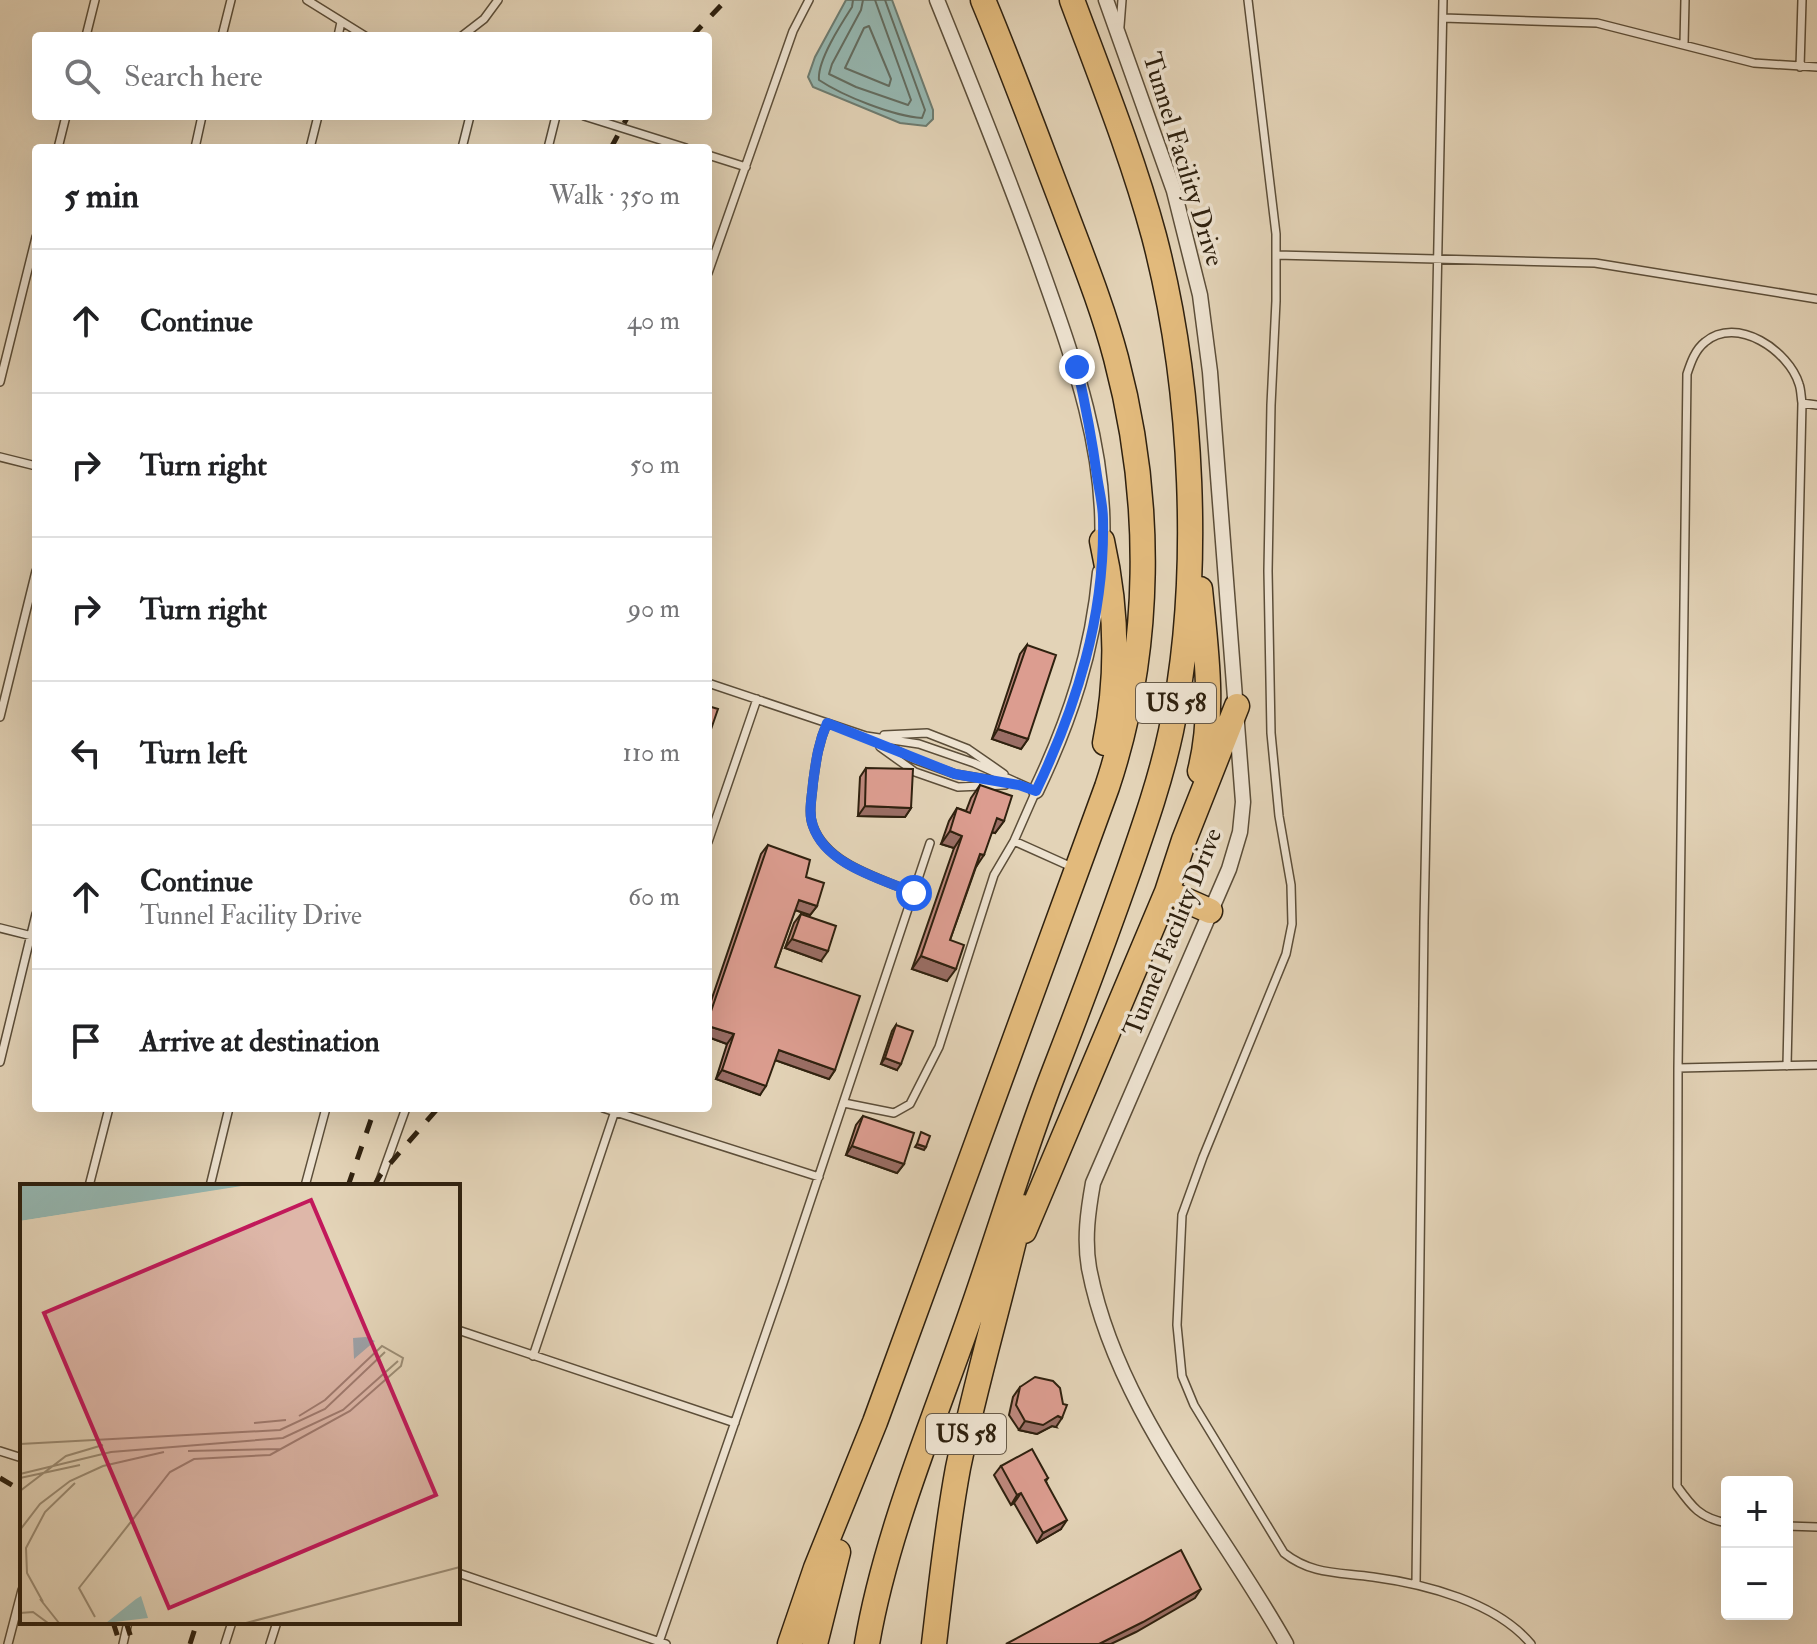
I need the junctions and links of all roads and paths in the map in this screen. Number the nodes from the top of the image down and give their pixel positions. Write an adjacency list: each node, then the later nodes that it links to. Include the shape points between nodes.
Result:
1 (95, 0): 17 (lane)
2 (231, 0): 18 (lane)
3 (307, 0): 16 (lane)
4 (498, 0): 21 (lane)
5 (809, 0): 39 (lane, via 793,31)
6 (937, 0): 51 (street, via 1007,172 1077,367)
7 (983, 0): 65 (highway, US 58, via 1106,326 1123,385 1139,486 1143,578 1131,701 1116,761)
8 (1072, 0): 50 (highway, US 58, via 1138,181 1161,265)
9 (1106, 0): 22 (street, Tunnel Facility Drive)
10 (1122, 0): 22 (lane)
11 (1248, 0): 41 (lane)
12 (1443, 0): 15 (lane)
13 (1685, 0): 23 (lane)
14 (1802, 0): 24 (lane)
15 (1443, 18): 23 (lane, via 1597,23); 42 (lane)
16 (341, 22): 19 (lane); 20 (lane)
17 (87, 32)
18 (223, 32)
19 (339, 32)
20 (358, 32)
21 (467, 32)
22 (1119, 34): 55 (street, Tunnel Facility Drive, via 1174,191 1200,295)
23 (1684, 44): 24 (lane, via 1754,63)
24 (1800, 67): 25 (lane)
25 (1817, 67)
26 (65, 120): 32 (lane)
27 (201, 120): 33 (lane)
28 (317, 120): 34 (lane)
29 (469, 120): 35 (lane)
30 (555, 120): 36 (lane)
31 (597, 120): 37 (lane)
32 (59, 144)
33 (196, 144)
34 (311, 144)
35 (463, 144)
36 (549, 144)
37 (673, 144)
38 (712, 156): 39 (lane)
39 (746, 167): 43 (lane)
40 (32, 253): 45 (lane)
41 (1276, 255): 42 (lane); 101 (lane, via 1268,571 1271,718 1292,924 1286,954 1182,1215 1177,1325 1182,1376 1194,1405 1284,1553 1314,1571)
42 (1439, 258): 44 (lane, via 1595,263); 101 (lane)
43 (712, 262)
44 (1817, 299)
45 (0, 382)
46 (1802, 403): 47 (lane); 75 (lane); 76 (lane, via 1794,375 1757,337 1726,333 1707,340 1687,374)
47 (1817, 405)
48 (0, 457): 49 (lane)
49 (32, 465)
50 (1191, 503): 62 (highway, via 1208,718); 72 (highway, US 58, via 1185,640 1171,731)
51 (1103, 529): 60 (street, via 1095,622 1084,672); 65 (highway, via 1113,604 1113,692 1102,756 1077,839)
52 (32, 587): 56 (lane)
53 (712, 684): 54 (lane)
54 (757, 699): 57 (lane); 61 (lane)
55 (1237, 706): 62 (highway); 68 (street, Tunnel Facility Drive, via 1242,819 1234,855)
56 (0, 717)
57 (827, 723): 58 (lane); 67 (lane, via 817,746 813,826 845,863)
58 (866, 736): 59 (lane, via 955,774); 59 (lane, via 919,744); 59 (lane, via 915,772 958,787); 59 (lane, via 927,733 968,749)
59 (1019, 785): 60 (lane)
60 (1036, 791): 63 (lane)
61 (712, 830)
62 (1184, 840): 66 (highway)
63 (1014, 841): 65 (lane); 77 (lane, via 994,875 939,1047 910,1104 894,1113)
64 (930, 843): 67 (lane)
65 (1077, 869): 92 (highway, US 58)
66 (1167, 892): 68 (highway); 89 (highway)
67 (914, 893): 77 (lane)
68 (1210, 911): 116 (street, Tunnel Facility Drive, via 1093,1183 1086,1221 1089,1267 1109,1337 1134,1394)
69 (0, 928): 70 (lane)
70 (32, 937)
71 (32, 941): 73 (lane)
72 (1086, 994): 89 (highway, US 58); 99 (highway, via 1052,1077)
73 (0, 1062)
74 (1817, 1065): 75 (lane)
75 (1787, 1066): 76 (lane)
76 (1678, 1068): 96 (lane, via 1677,1486 1708,1520)
77 (844, 1103): 84 (lane)
78 (108, 1112): 85 (lane)
79 (228, 1112): 86 (lane)
80 (325, 1112): 87 (lane)
81 (405, 1112): 88 (lane)
82 (615, 1112): 91 (lane)
83 (622, 1112): 84 (lane)
84 (819, 1177): 93 (lane)
85 (90, 1184)
86 (210, 1184)
87 (306, 1184)
88 (379, 1184)
89 (1007, 1274): 115 (highway, US 58, via 958,1468)
90 (460, 1331): 91 (lane)
91 (533, 1356): 93 (lane)
92 (875, 1422): 111 (highway); 112 (highway, US 58)
93 (735, 1423): 106 (lane)
94 (0, 1451): 95 (lane)
95 (20, 1457)
96 (1721, 1522)
97 (1793, 1526): 98 (lane)
98 (1817, 1527)
99 (887, 1563): 113 (highway); 114 (highway)
100 (460, 1574): 106 (lane)
101 (1416, 1584): 117 (lane, via 1478,1608 1519,1630)
102 (20, 1598): 107 (lane)
103 (128, 1624): 108 (lane)
104 (231, 1624): 109 (lane)
105 (276, 1624): 110 (lane)
106 (662, 1643)
107 (8, 1644)
108 (123, 1644)
109 (225, 1644)
110 (270, 1644)
111 (790, 1644)
112 (815, 1644)
113 (867, 1644)
114 (878, 1644)
115 (937, 1644)
116 (1286, 1644)
117 (1531, 1644)

